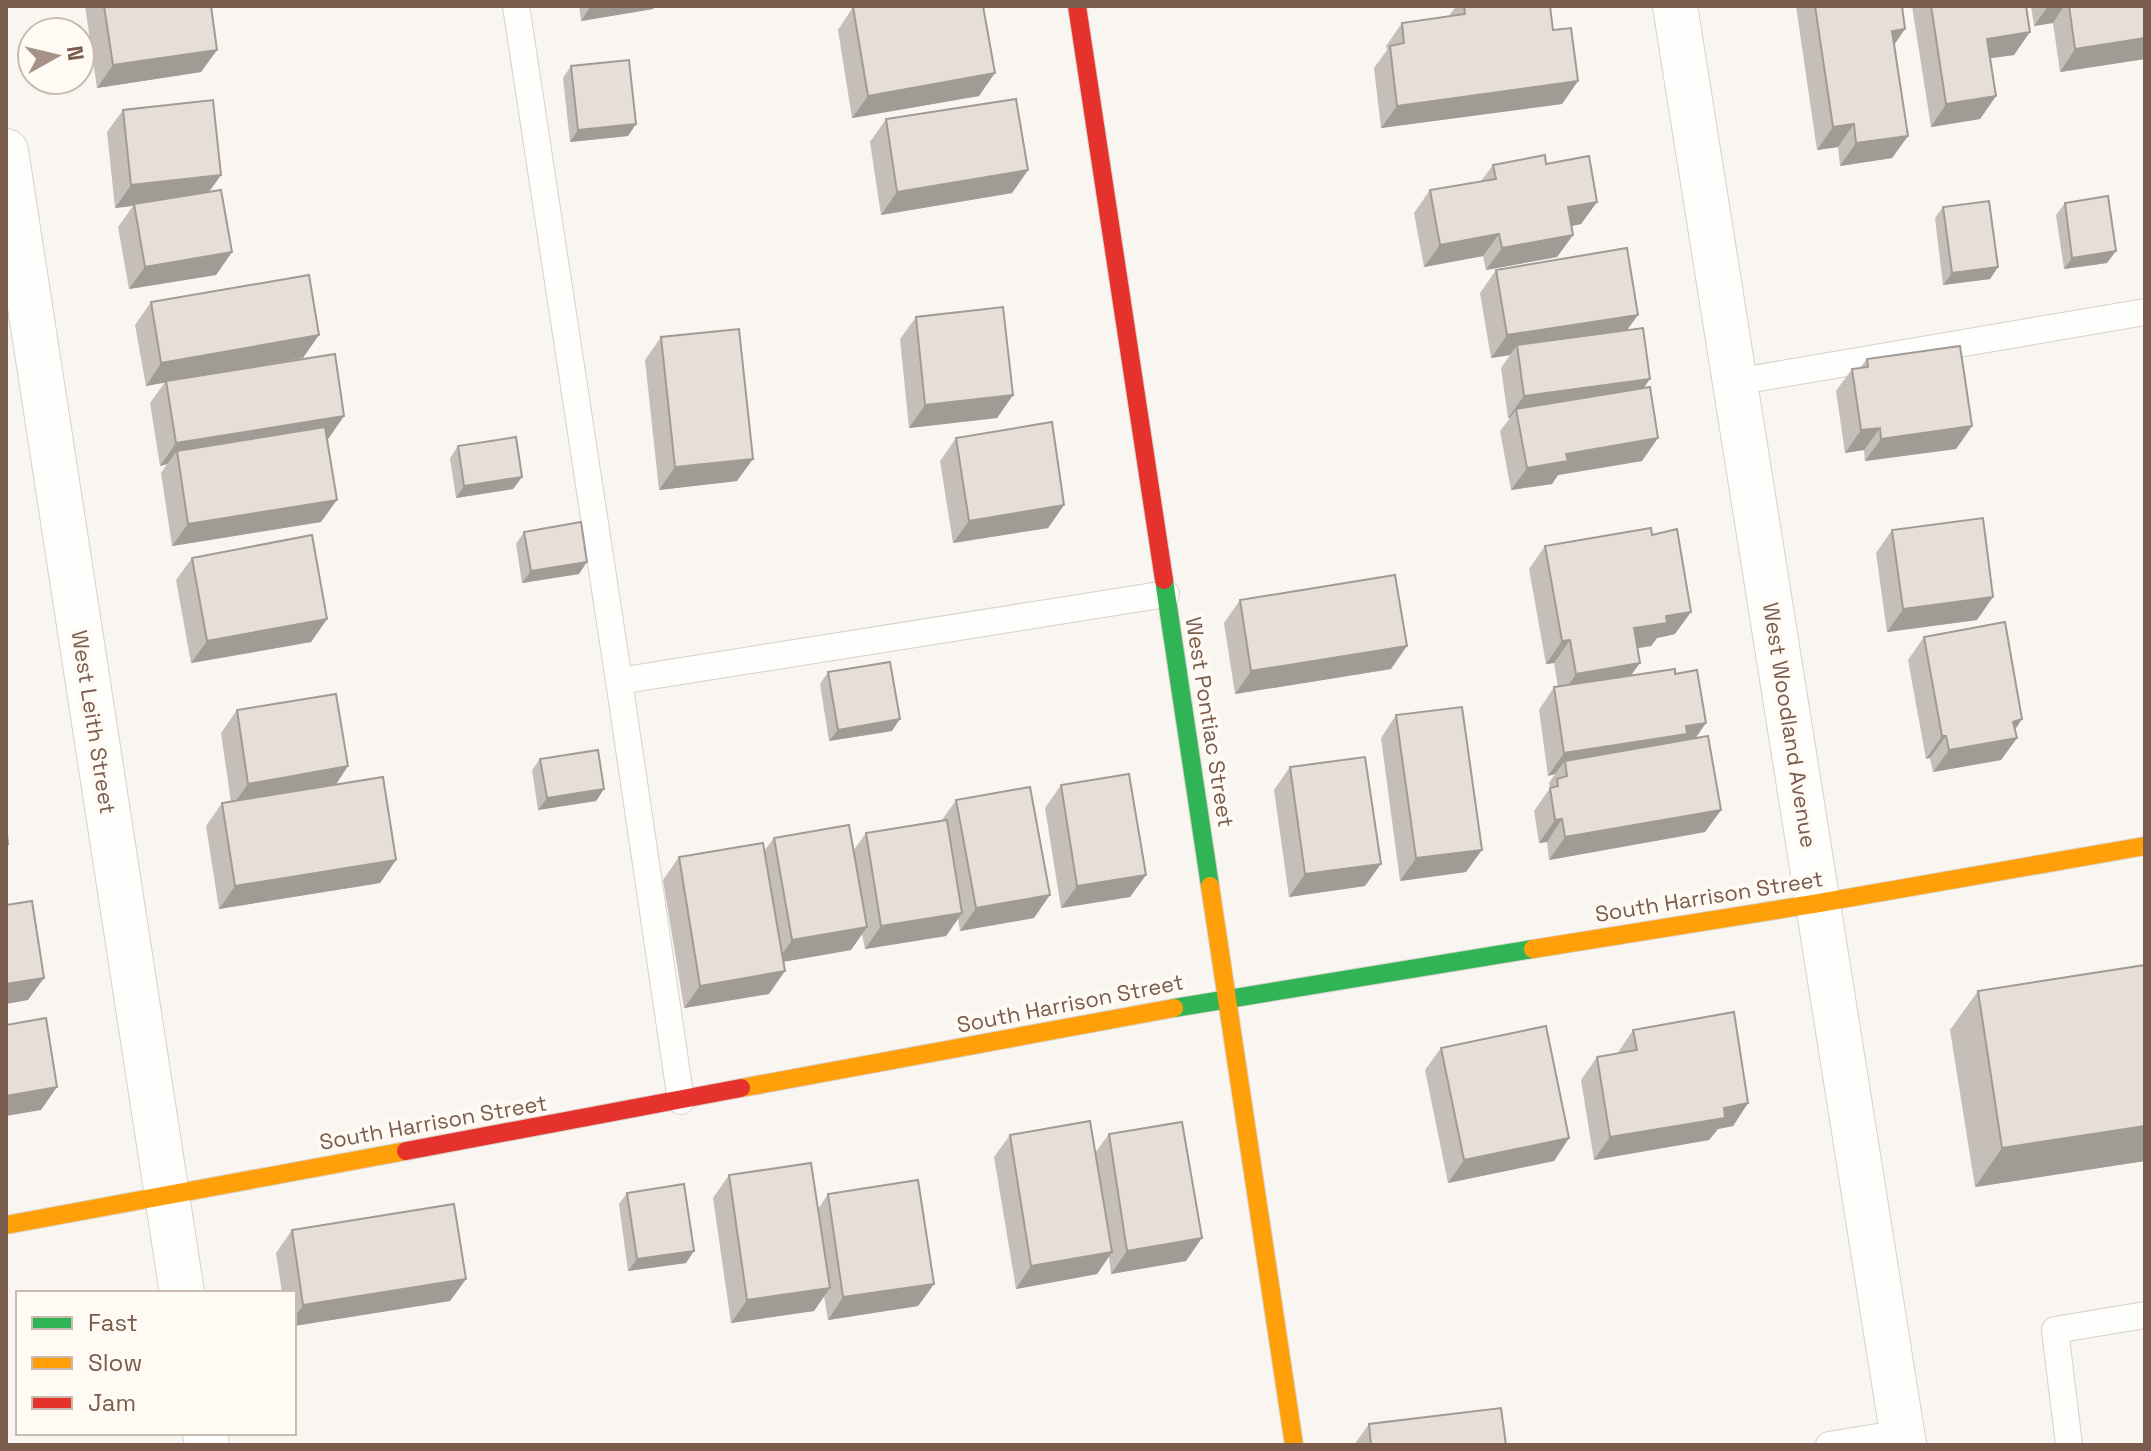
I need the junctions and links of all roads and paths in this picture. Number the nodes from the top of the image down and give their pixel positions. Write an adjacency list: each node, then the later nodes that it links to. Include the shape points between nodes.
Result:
1 (516, 6): 8 (lane)
2 (1077, 6): 7 (street, West Pontiac Street)
3 (1675, 6): 6 (street, West Woodland Avenue)
4 (6, 151): 13 (street, West Leith Street)
5 (2145, 312): 6 (lane)
6 (1735, 382): 10 (street, West Woodland Avenue)
7 (1166, 594): 8 (lane); 11 (street, West Pontiac Street)
8 (619, 681): 12 (lane)
9 (2145, 846): 10 (street, South Harrison Street)
10 (1819, 903): 11 (street, South Harrison Street); 17 (street, West Woodland Avenue)
11 (1227, 998): 12 (street, South Harrison Street); 18 (street, West Pontiac Street)
12 (681, 1101): 13 (street, South Harrison Street)
13 (167, 1196): 14 (street, South Harrison Street); 15 (street, West Leith Street)
14 (6, 1225)
15 (182, 1291)
16 (2145, 1315): 20 (lane, via 2055,1330)
17 (1903, 1439): 19 (lane)
18 (1294, 1445)
19 (1829, 1445)
20 (2069, 1445)

